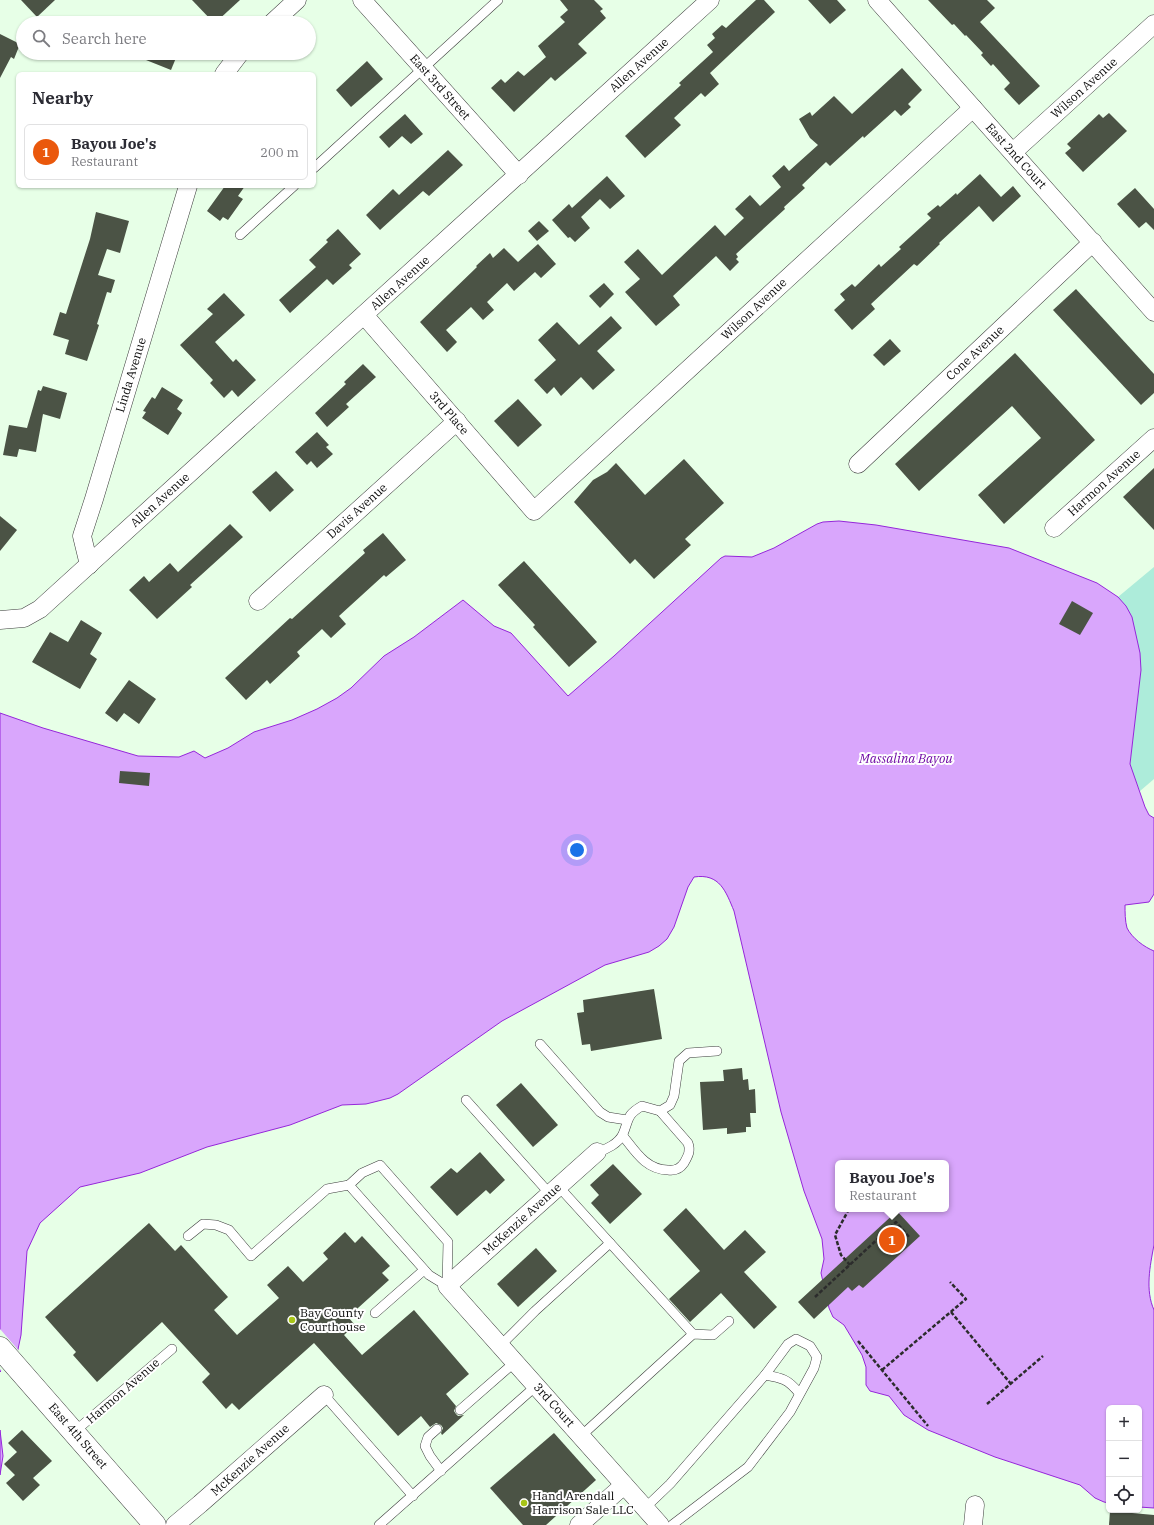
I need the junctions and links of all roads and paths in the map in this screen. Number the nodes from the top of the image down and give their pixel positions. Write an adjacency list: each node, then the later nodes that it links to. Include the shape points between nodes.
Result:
1 (297, 0): 6 (street)
2 (362, 0): 9 (street, East 3rd Street)
3 (498, 0): 9 (lane)
4 (710, 0): 14 (street, Allen Avenue)
5 (877, 0): 11 (street, East 2nd Court)
6 (280, 16)
7 (1154, 24): 12 (street, Wilson Avenue)
8 (235, 60): 10 (street)
9 (424, 69): 13 (lane); 14 (street, East 3rd Street)
10 (226, 72)
11 (974, 108): 12 (street, East 2nd Court); 24 (street, Wilson Avenue)
12 (1013, 152): 18 (street, East 2nd Court)
13 (316, 166)
14 (519, 175): 20 (street, Allen Avenue)
15 (187, 188): 26 (street, Linda Avenue, via 82,536)
16 (292, 188): 17 (lane)
17 (240, 235)
18 (1093, 242): 19 (street, East 2nd Court); 23 (street, Cone Avenue)
19 (1154, 312)
20 (364, 315): 21 (street, 3rd Place); 26 (street, Allen Avenue)
21 (457, 421): 24 (street, 3rd Place); 27 (street, Davis Avenue)
22 (1154, 438): 25 (street, Harmon Avenue)
23 (858, 464)
24 (534, 511)
25 (1054, 528)
26 (89, 564): 28 (street, Allen Avenue, via 40,609 24,618)
27 (258, 601)
28 (0, 620)
29 (540, 1044): 33 (lane, via 600,1112 608,1117)
30 (717, 1051): 32 (lane, via 688,1053 679,1061 674,1096 670,1105)
31 (466, 1100): 37 (lane)
32 (660, 1111): 33 (lane, via 642,1106); 34 (lane, via 690,1148 681,1166 675,1171 663,1170 644,1162)
33 (627, 1120): 34 (lane)
34 (623, 1136): 35 (lane, via 606,1150)
35 (597, 1152): 37 (street, McKenzie Avenue)
36 (349, 1185): 39 (lane, via 327,1189 251,1256 229,1230 216,1225 203,1224); 43 (lane); 45 (lane, via 362,1173 380,1165 448,1242)
37 (554, 1190): 41 (lane); 45 (street, McKenzie Avenue)
38 (847, 1212): 42 (path, via 835,1235 841,1254)
39 (188, 1236)
40 (910, 1238): 42 (path, via 896,1222)
41 (610, 1243): 50 (lane); 52 (lane)
42 (850, 1265): 46 (path)
43 (424, 1270): 45 (lane); 48 (lane)
44 (950, 1282): 47 (path, via 966,1299)
45 (447, 1286): 52 (street, 3rd Court)
46 (815, 1297)
47 (951, 1312): 57 (path); 59 (path)
48 (375, 1313)
49 (729, 1321): 50 (lane, via 713,1335)
50 (693, 1334): 68 (lane)
51 (858, 1341): 57 (path)
52 (500, 1346): 56 (street, 3rd Court)
53 (0, 1348): 67 (street, East 4th Street)
54 (172, 1349): 67 (lane, Harmon Avenue)
55 (1043, 1356): 63 (path)
56 (515, 1362): 60 (street, 3rd Court); 64 (lane)
57 (882, 1370): 65 (path)
58 (765, 1375): 61 (lane, via 782,1378 791,1383); 61 (lane, via 788,1344 796,1339 810,1346 817,1357 814,1368); 73 (lane, via 670,1484)
59 (1011, 1384)
60 (536, 1386): 68 (street, 3rd Court); 69 (lane)
61 (799, 1393): 79 (lane, via 790,1412 748,1467)
62 (324, 1395): 71 (lane); 75 (street, McKenzie Avenue)
63 (987, 1404)
64 (460, 1410)
65 (928, 1426)
66 (437, 1429): 69 (lane, via 428,1437 425,1446)
67 (74, 1432): 74 (street, East 4th Street)
68 (581, 1436): 70 (street, 3rd Court)
69 (441, 1471): 71 (lane)
70 (624, 1485): 73 (street, 3rd Court); 77 (street)
71 (413, 1496): 76 (lane)
72 (975, 1505): 80 (street)
73 (645, 1508): 78 (street, 3rd Court)
74 (155, 1525)
75 (175, 1525)
76 (379, 1525)
77 (579, 1525)
78 (660, 1525)
79 (672, 1525)
80 (973, 1525)

